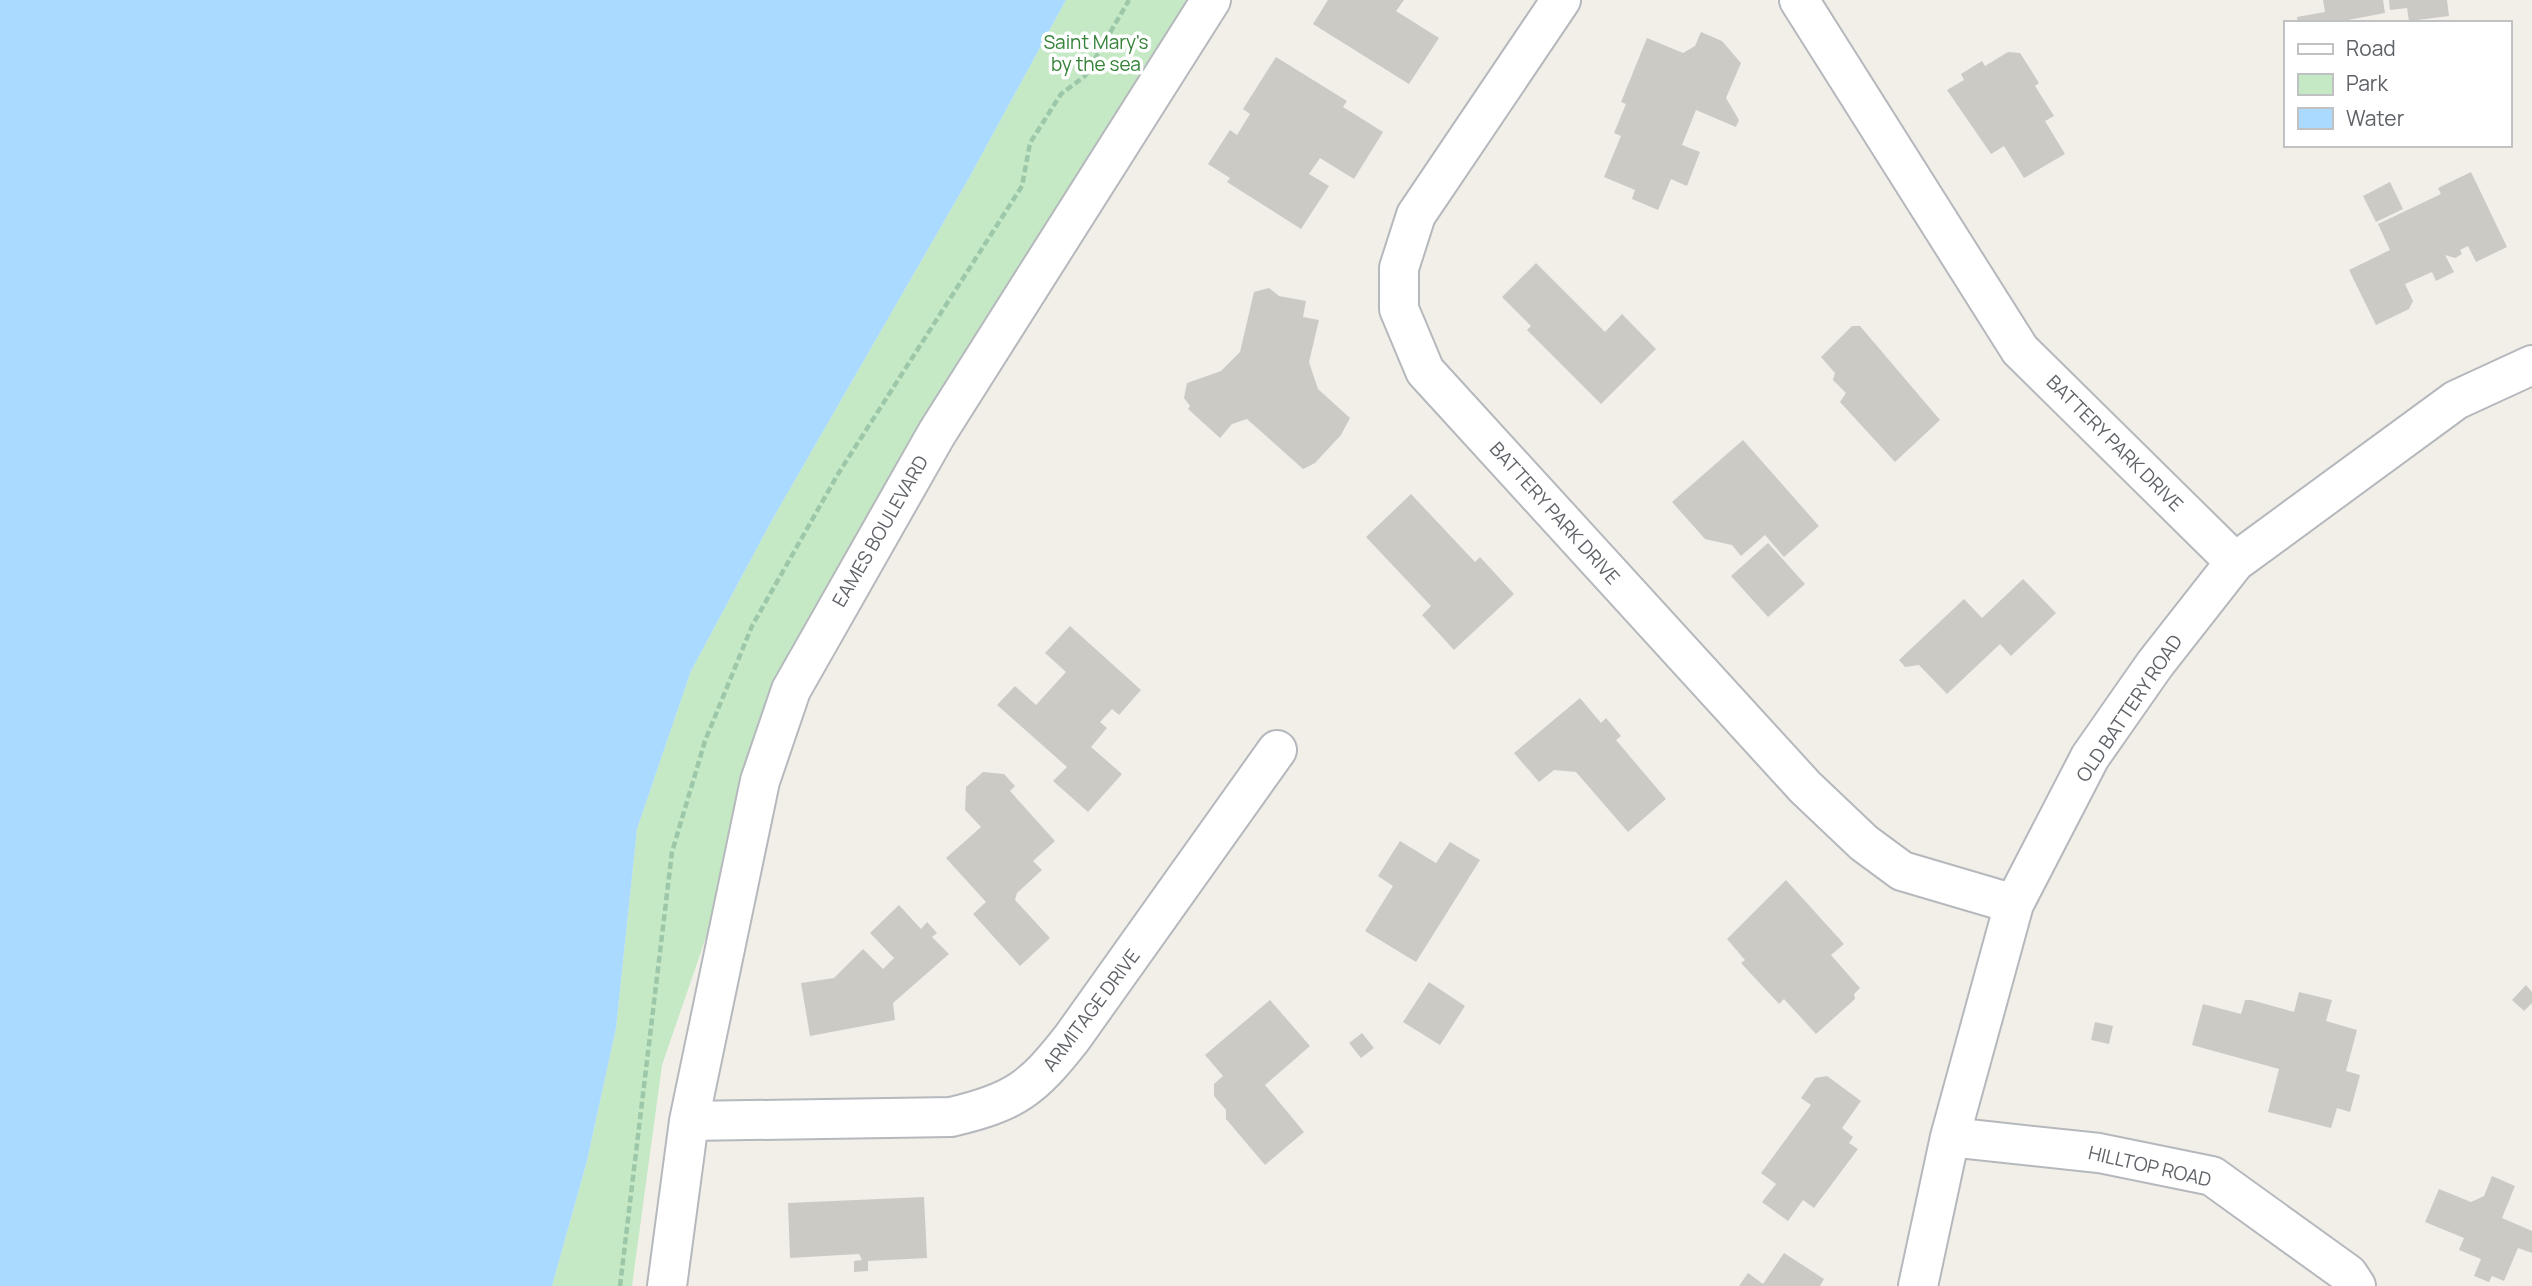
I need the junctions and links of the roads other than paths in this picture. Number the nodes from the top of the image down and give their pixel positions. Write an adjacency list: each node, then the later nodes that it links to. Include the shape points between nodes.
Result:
1 (1211, 0): 8 (street, EAMES BOULEVARD, via 937,433 791,690 760,781)
2 (1561, 0): 7 (street, BATTERY PARK DRIVE, via 1416,215 1399,268 1399,309 1425,371 1805,787 1864,842 1902,871)
3 (1798, 0): 5 (street, BATTERY PARK DRIVE, via 2020,350)
4 (2532, 365): 5 (street, OLD BATTERY ROAD, via 2456,400)
5 (2235, 562): 7 (street, OLD BATTERY ROAD, via 2090,757)
6 (1278, 750): 8 (street, ARMITAGE DRIVE, via 1072,1038 1045,1073 1017,1096 951,1117)
7 (2014, 904): 9 (street, OLD BATTERY ROAD)
8 (689, 1121): 10 (street, EAMES BOULEVARD)
9 (1950, 1137): 11 (street, OLD BATTERY ROAD); 12 (street, HILLTOP ROAD, via 2099,1153 2212,1176 2348,1274)
10 (667, 1286)
11 (1918, 1286)
12 (2357, 1286)

